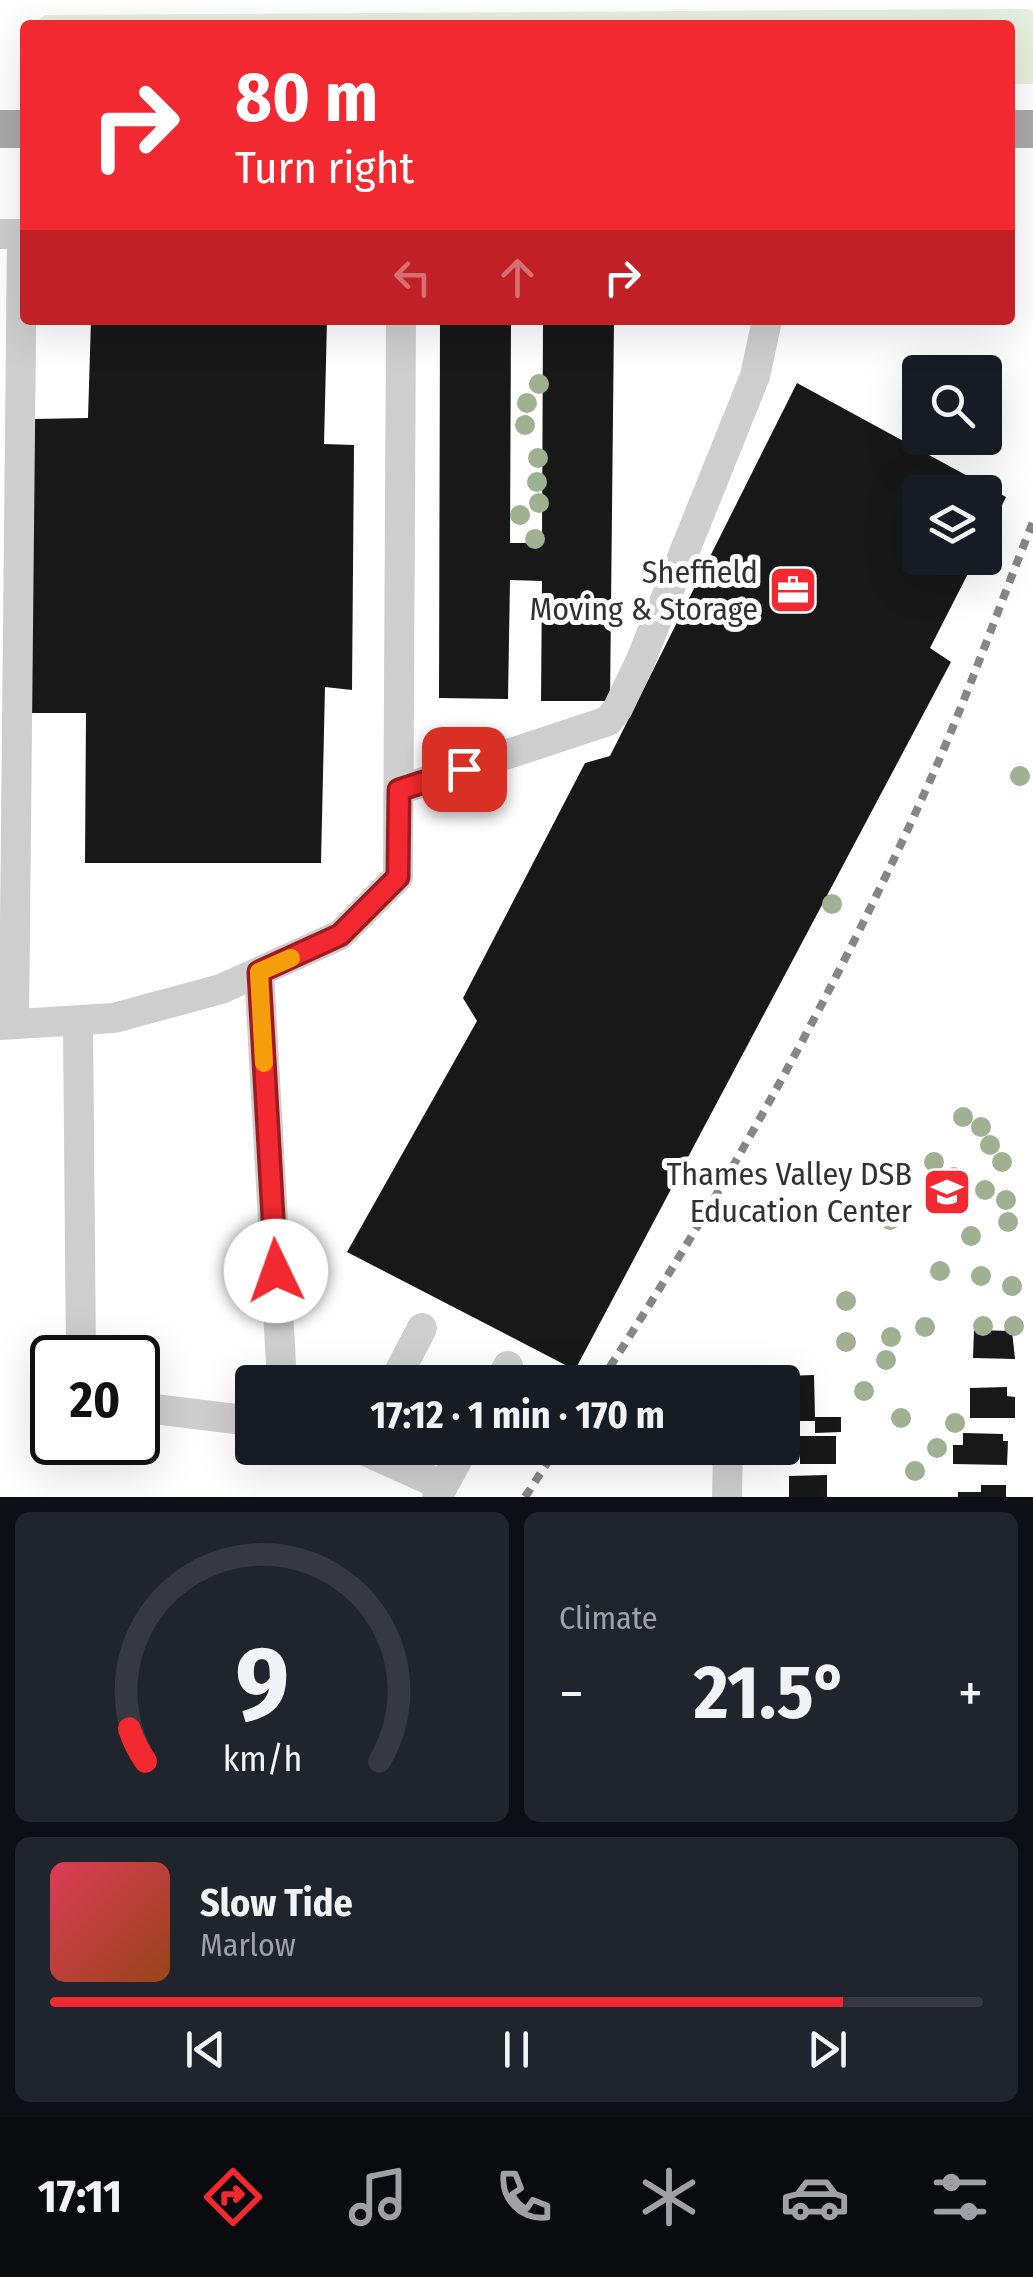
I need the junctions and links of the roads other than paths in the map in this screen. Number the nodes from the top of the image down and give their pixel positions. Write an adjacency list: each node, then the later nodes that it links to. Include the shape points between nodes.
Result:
1 (16, 234): 7 (street)
2 (401, 325): 4 (street)
3 (766, 325): 4 (street, via 755,376 640,662 608,721)
4 (399, 790): 5 (street, via 398,877 340,935)
5 (259, 972): 6 (street, via 221,989); 10 (street)
6 (78, 1022): 7 (street); 9 (street)
7 (7, 1024)
8 (422, 1328): 11 (street)
9 (81, 1335)
10 (281, 1365)
11 (403, 1365)
12 (160, 1409): 13 (street)
13 (235, 1419)
14 (391, 1465): 17 (street)
15 (455, 1465): 17 (street)
16 (728, 1465): 18 (street)
17 (440, 1492)
18 (727, 1497)

